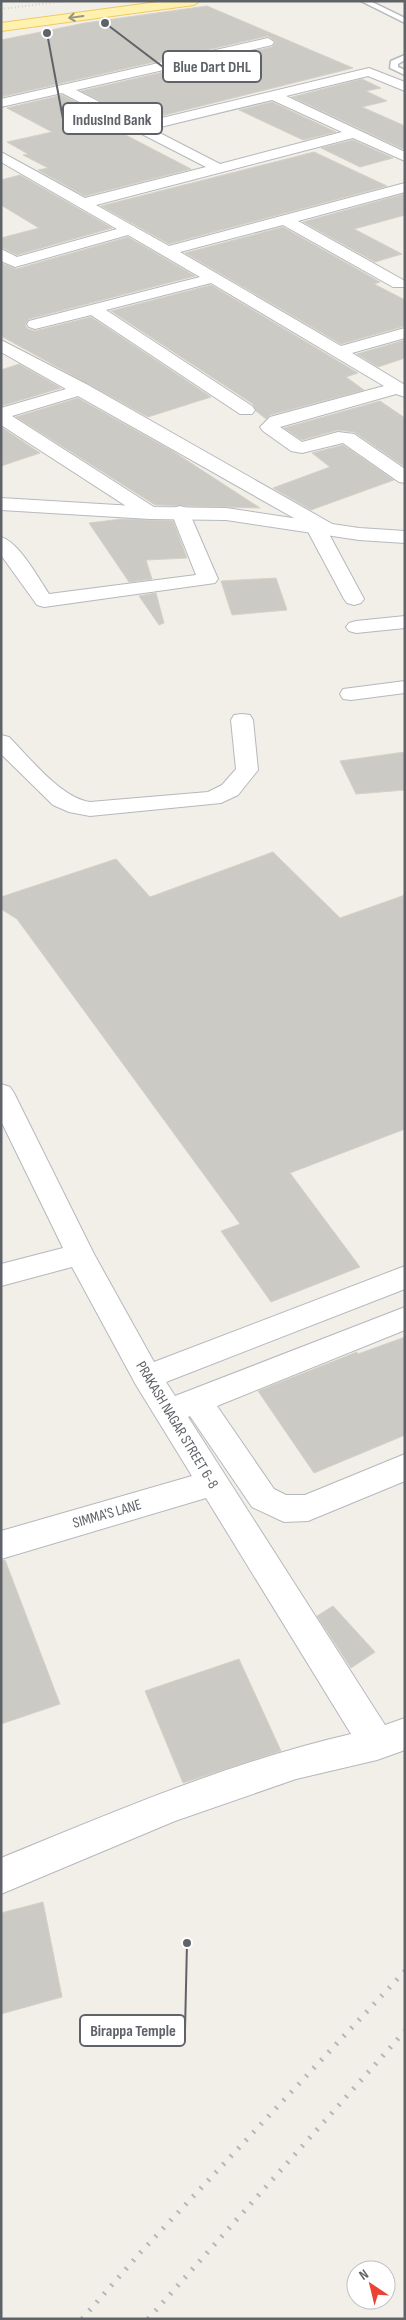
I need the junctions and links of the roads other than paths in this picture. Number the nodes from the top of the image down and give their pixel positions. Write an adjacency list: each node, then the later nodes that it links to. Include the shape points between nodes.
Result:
1 (194, 1): 4 (main road, one-way to 4)
2 (364, 1): 3 (lane)
3 (405, 21)
4 (1, 27)
5 (268, 42): 9 (street)
6 (405, 57): 7 (lane, via 394,63 394,68)
7 (405, 74)
8 (405, 87): 10 (street, via 369,72)
9 (62, 88): 11 (street); 12 (street)
10 (273, 95): 12 (street); 13 (street)
11 (1, 103)
12 (139, 128): 16 (street)
13 (356, 133): 15 (street); 16 (street)
14 (1, 156): 18 (street)
15 (405, 157)
16 (218, 168): 18 (street)
17 (405, 187): 19 (street)
18 (85, 203): 20 (street)
19 (284, 219): 21 (street); 24 (street)
20 (129, 230): 21 (street); 22 (street)
21 (168, 251): 23 (street)
22 (6, 261)
23 (213, 278): 25 (street); 29 (street)
24 (399, 284)
25 (93, 309): 26 (street); 33 (street)
26 (35, 324)
27 (405, 333): 29 (street)
28 (1, 345): 30 (street)
29 (339, 352): 31 (street)
30 (82, 389): 34 (street); 39 (street)
31 (395, 390): 32 (street); 35 (street, via 276,421 269,427 297,447 338,437 348,438)
32 (405, 407)
33 (246, 410)
34 (1, 415): 38 (street)
35 (405, 478)
36 (1, 504): 38 (street)
37 (180, 512): 38 (street); 39 (street, via 226,514); 41 (street, via 208,579 44,601)
38 (150, 513)
39 (322, 528): 40 (street); 42 (street)
40 (405, 537)
41 (5, 554)
42 (354, 599)
43 (405, 622): 44 (street)
44 (356, 627)
45 (405, 687): 46 (street)
46 (350, 694)
47 (242, 720): 48 (street, via 247,770 230,790 213,798 90,809 77,807 61,800)
48 (1, 742)
49 (1, 1093): 50 (street, PRAKASH NAGAR STREET 6-8)
50 (80, 1254): 51 (street); 54 (street, PRAKASH NAGAR STREET 6-8)
51 (1, 1275)
52 (405, 1277): 54 (street)
53 (405, 1318): 55 (street)
54 (147, 1377): 55 (street, PRAKASH NAGAR STREET 6-8)
55 (183, 1406): 56 (street, via 263,1498 292,1511 308,1508); 57 (street, PRAKASH NAGAR STREET 6-8)
56 (405, 1467)
57 (212, 1483): 58 (street, SIMMA'S LANE); 59 (street, PRAKASH NAGAR STREET 6-8)
58 (1, 1545)
59 (391, 1739): 60 (street, via 296,1763 169,1806)
60 (1, 1876)

